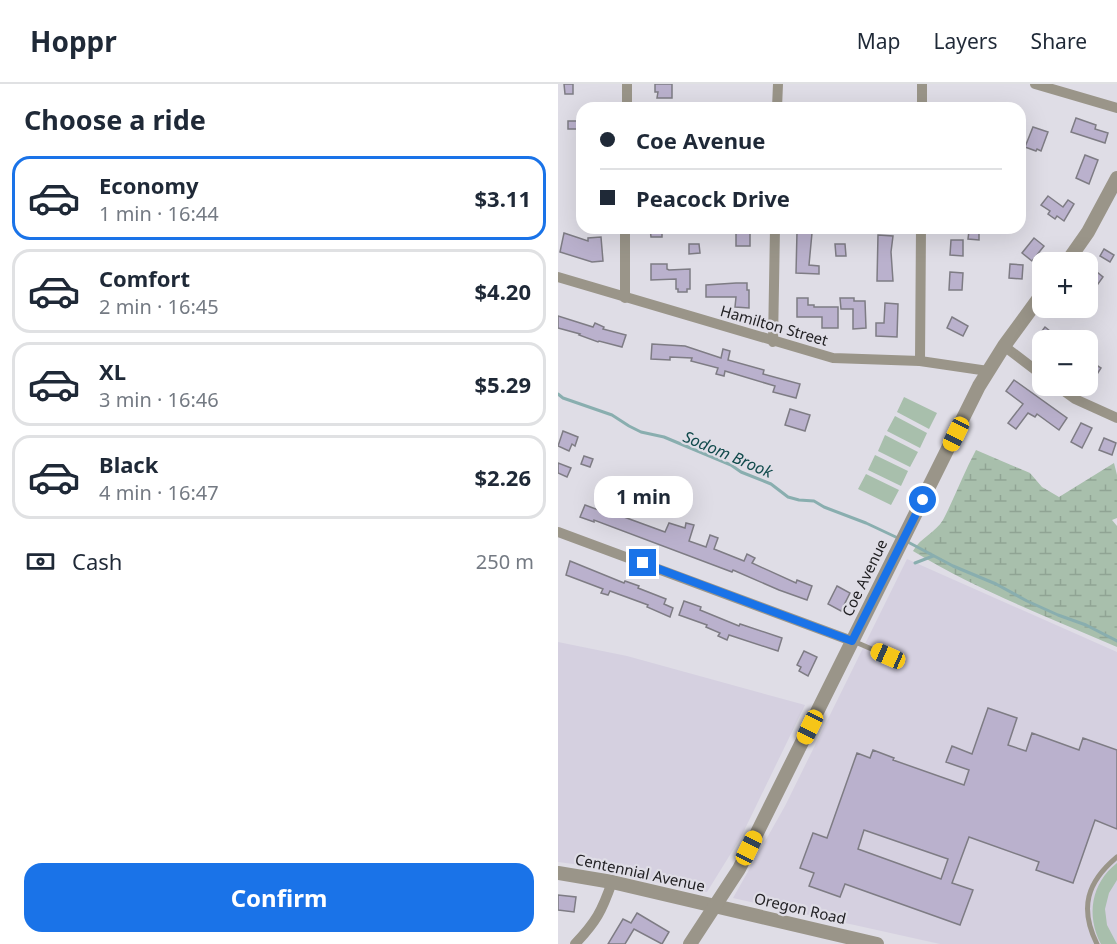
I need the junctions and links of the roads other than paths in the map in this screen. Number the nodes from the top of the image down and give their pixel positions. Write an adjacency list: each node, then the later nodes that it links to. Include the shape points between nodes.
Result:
1 (627, 84): 5 (street)
2 (778, 84): 6 (street)
3 (922, 84): 7 (street)
4 (1035, 84): 8 (street)
5 (627, 102)
6 (777, 102)
7 (922, 102)
8 (1117, 108)
9 (1117, 178): 13 (street)
10 (625, 234): 15 (street)
11 (775, 234): 17 (street)
12 (921, 234): 19 (street)
13 (1074, 252)
14 (558, 277): 15 (street, Hamilton Street)
15 (625, 298): 17 (street, Hamilton Street)
16 (1032, 308): 18 (street, Coe Avenue)
17 (773, 342): 19 (street, Hamilton Street, via 832,358)
18 (1004, 346): 20 (street); 21 (street, Coe Avenue)
19 (920, 361): 21 (street, Hamilton Street)
20 (1032, 367)
21 (988, 371): 25 (street, Coe Avenue)
22 (1071, 396): 23 (street)
23 (1117, 418)
24 (558, 532): 25 (street)
25 (852, 641): 26 (lane); 30 (street, Coe Avenue, via 739,869)
26 (888, 656)
27 (1117, 857): 34 (lane, via 1094,880 1088,896 1089,925)
28 (558, 873): 29 (street, Centennial Avenue)
29 (612, 882): 30 (street, Centennial Avenue); 31 (street, via 592,927)
30 (715, 907): 32 (street, Coe Avenue); 33 (street, Oregon Road)
31 (575, 944)
32 (690, 944)
33 (877, 944)
34 (1097, 944)

